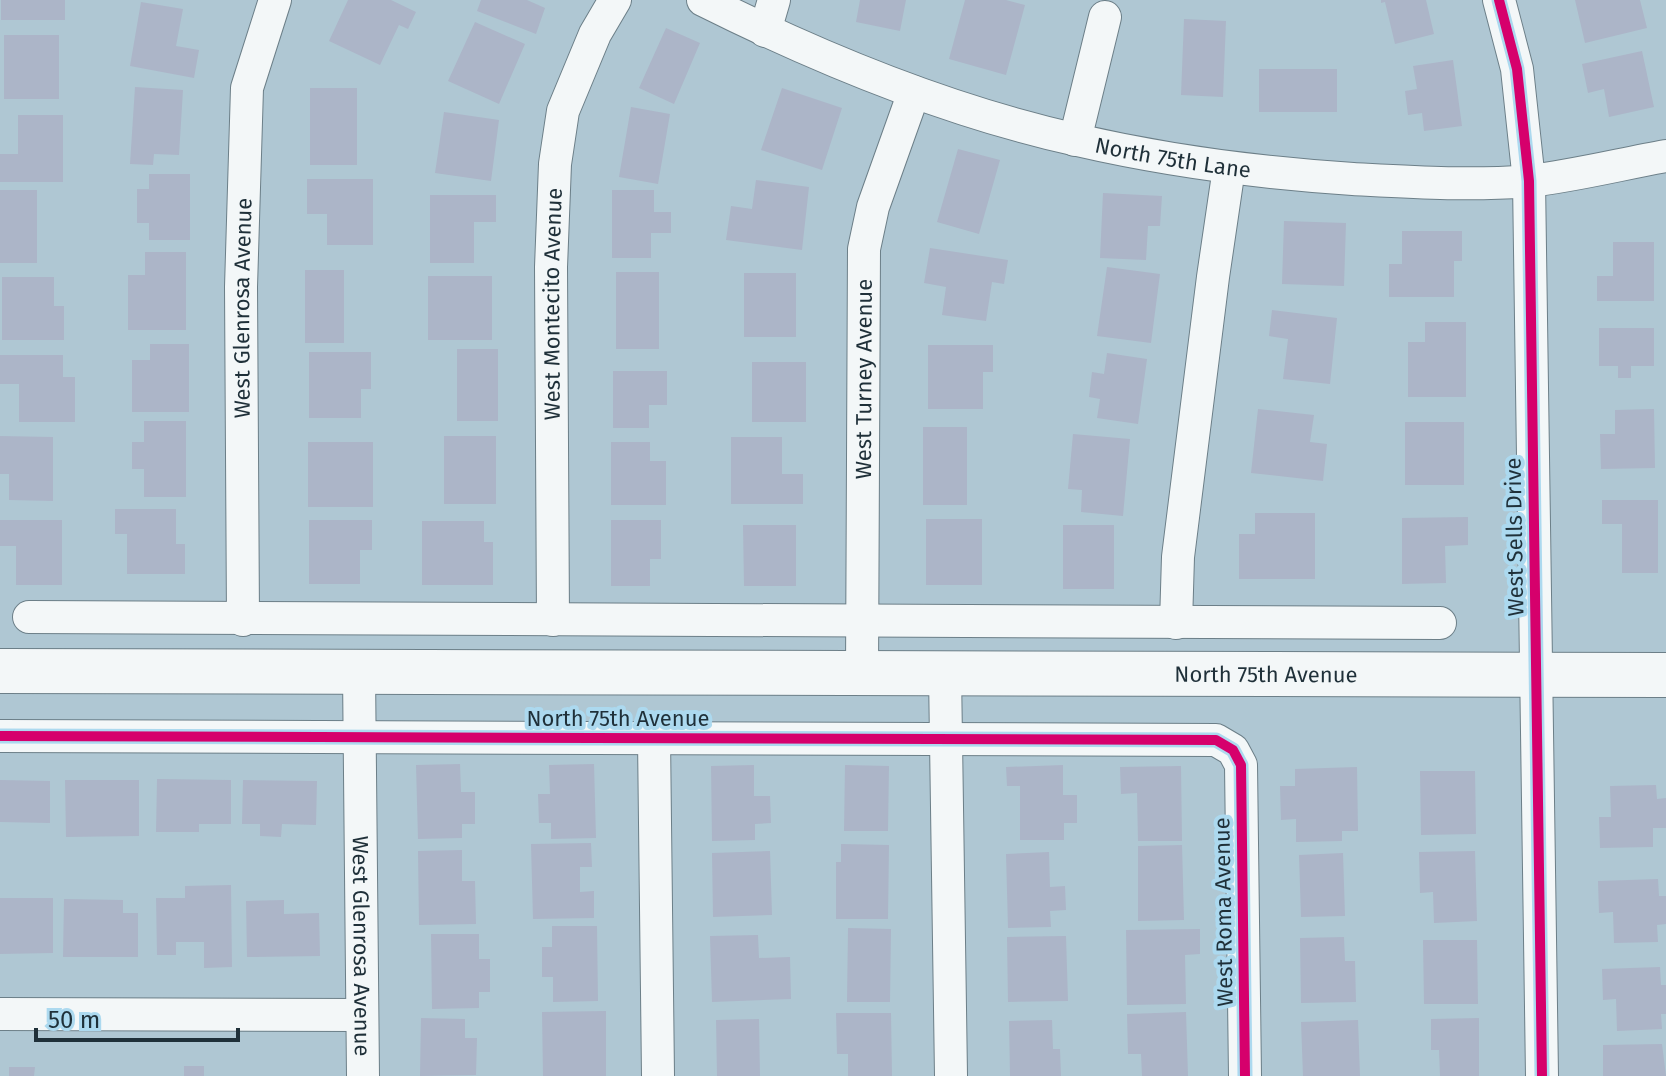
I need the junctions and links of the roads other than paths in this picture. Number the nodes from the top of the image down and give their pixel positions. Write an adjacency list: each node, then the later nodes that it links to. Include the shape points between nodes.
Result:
1 (275, 0): 14 (street, West Glenrosa Avenue, via 247,88 241,287)
2 (615, 0): 15 (street, West Montecito Avenue, via 563,111 555,164)
3 (703, 0): 7 (street, North 75th Lane)
4 (774, 0): 7 (street)
5 (1499, 0): 12 (street, West Sells Drive, via 1517,69)
6 (1105, 17): 9 (street)
7 (765, 31): 8 (street, North 75th Lane)
8 (914, 92): 9 (street, North 75th Lane); 16 (street, West Turney Avenue, via 873,207 864,249)
9 (1075, 140): 11 (street, North 75th Lane)
10 (1666, 156): 12 (street, North 75th Lane)
11 (1229, 168): 12 (street, North 75th Lane, via 1393,181); 17 (street, via 1178,557)
12 (1529, 181): 24 (street, West Sells Drive)
13 (29, 617): 14 (street)
14 (243, 620): 15 (street)
15 (553, 620): 16 (street)
16 (862, 621): 17 (street); 21 (street, West Turney Avenue)
17 (1176, 623): 18 (street)
18 (1440, 623)
19 (0, 671): 20 (main road, North 75th Avenue)
20 (359, 672): 21 (main road, North 75th Avenue); 26 (street, West Glenrosa Avenue)
21 (862, 673): 22 (main road, North 75th Avenue)
22 (945, 673): 24 (main road, North 75th Avenue); 28 (street)
23 (1666, 675): 24 (main road, North 75th Avenue)
24 (1536, 676): 36 (street, West Sells Drive)
25 (0, 736): 26 (street, North 75th Avenue)
26 (359, 737): 27 (street, North 75th Avenue); 31 (street, West Glenrosa Avenue)
27 (654, 738): 28 (street, North 75th Avenue); 33 (street)
28 (946, 739): 29 (street, North 75th Avenue, via 1195,739 1216,740); 34 (street)
29 (1233, 750): 35 (street, West Roma Avenue, via 1241,765)
30 (0, 1014): 31 (street)
31 (362, 1015): 32 (street, West Glenrosa Avenue)
32 (363, 1076)
33 (658, 1076)
34 (951, 1076)
35 (1245, 1076)
36 (1542, 1076)

